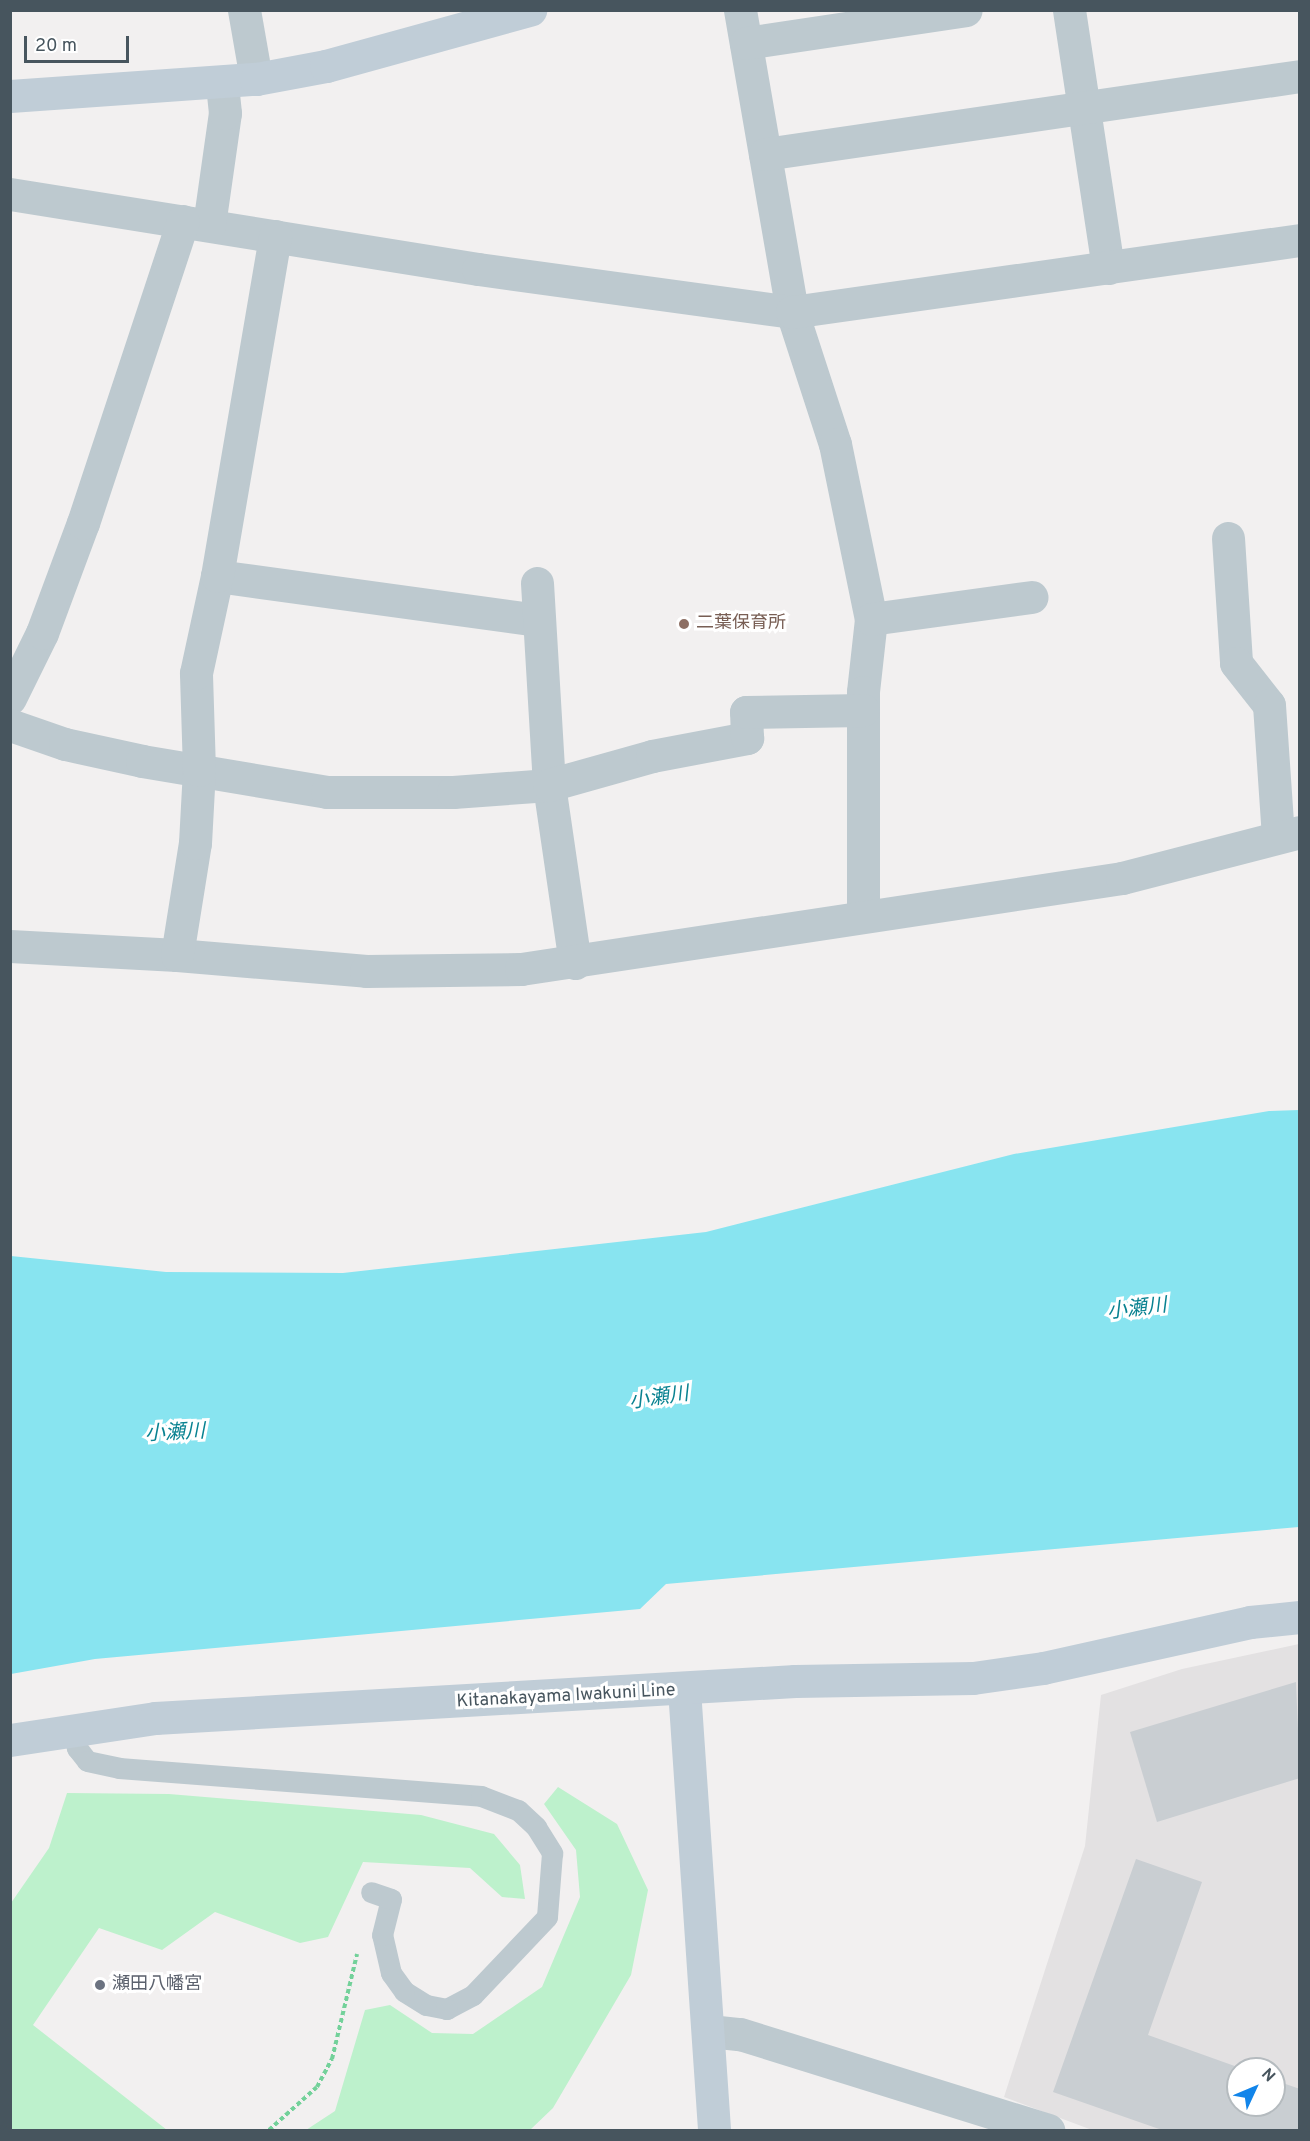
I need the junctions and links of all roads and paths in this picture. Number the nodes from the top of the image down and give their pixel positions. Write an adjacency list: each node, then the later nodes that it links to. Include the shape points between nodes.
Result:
1 (244, 10): 8 (street)
2 (530, 10): 8 (street, via 326,66)
3 (740, 10): 6 (street)
4 (966, 10): 6 (street)
5 (1069, 10): 11 (street)
6 (746, 43): 12 (street)
7 (1299, 76): 11 (street)
8 (256, 79): 9 (street)
9 (222, 84): 10 (street); 14 (street, via 225,113)
10 (10, 96)
11 (1083, 106): 12 (street); 17 (street)
12 (765, 154): 18 (street)
13 (10, 194): 14 (street)
14 (196, 223): 15 (street); 25 (street, via 42,633)
15 (275, 236): 18 (street); 20 (street)
16 (1299, 240): 17 (street)
17 (1108, 268): 18 (street)
18 (792, 312): 23 (street, via 835,444)
19 (1228, 538): 30 (street, via 1236,663 1269,705)
20 (218, 576): 24 (street); 28 (street, via 196,673)
21 (537, 583): 24 (street)
22 (1031, 597): 23 (street)
23 (871, 619): 26 (street)
24 (539, 620): 29 (street)
25 (10, 698)
26 (863, 710): 29 (street, via 746,712 747,738 652,756); 31 (street)
27 (10, 725): 28 (street, via 65,744)
28 (199, 770): 29 (street, via 327,792 453,792); 33 (street, via 195,843)
29 (549, 785): 34 (street)
30 (1289, 834): 31 (street, via 1122,878)
31 (863, 915): 34 (street)
32 (10, 946): 33 (street)
33 (177, 955): 34 (street, via 366,972 521,969)
34 (575, 963)
35 (1299, 1617): 36 (street, via 1250,1622 1043,1668 974,1678 795,1681)
36 (684, 1689): 37 (street, Kitanakayama Iwakuni Line, via 154,1718); 41 (street, Kitanakayama Iwakuni Line)
37 (72, 1728): 38 (street, Kitanakayama Iwakuni Line); 39 (lane, via 77,1748 87,1761 119,1768 481,1796 518,1810 536,1827 552,1853 547,1917 473,1995 447,2008 418,2000 404,1991 391,1973 382,1935 391,1899)
38 (10, 1740)
39 (371, 1892)
40 (358, 1948): 43 (path, via 332,2059 317,2088)
41 (709, 2031): 42 (street, via 740,2034); 44 (street, Kitanakayama Iwakuni Line)
42 (988, 2120): 45 (street)
43 (269, 2130)
44 (714, 2130)
45 (1048, 2130)

